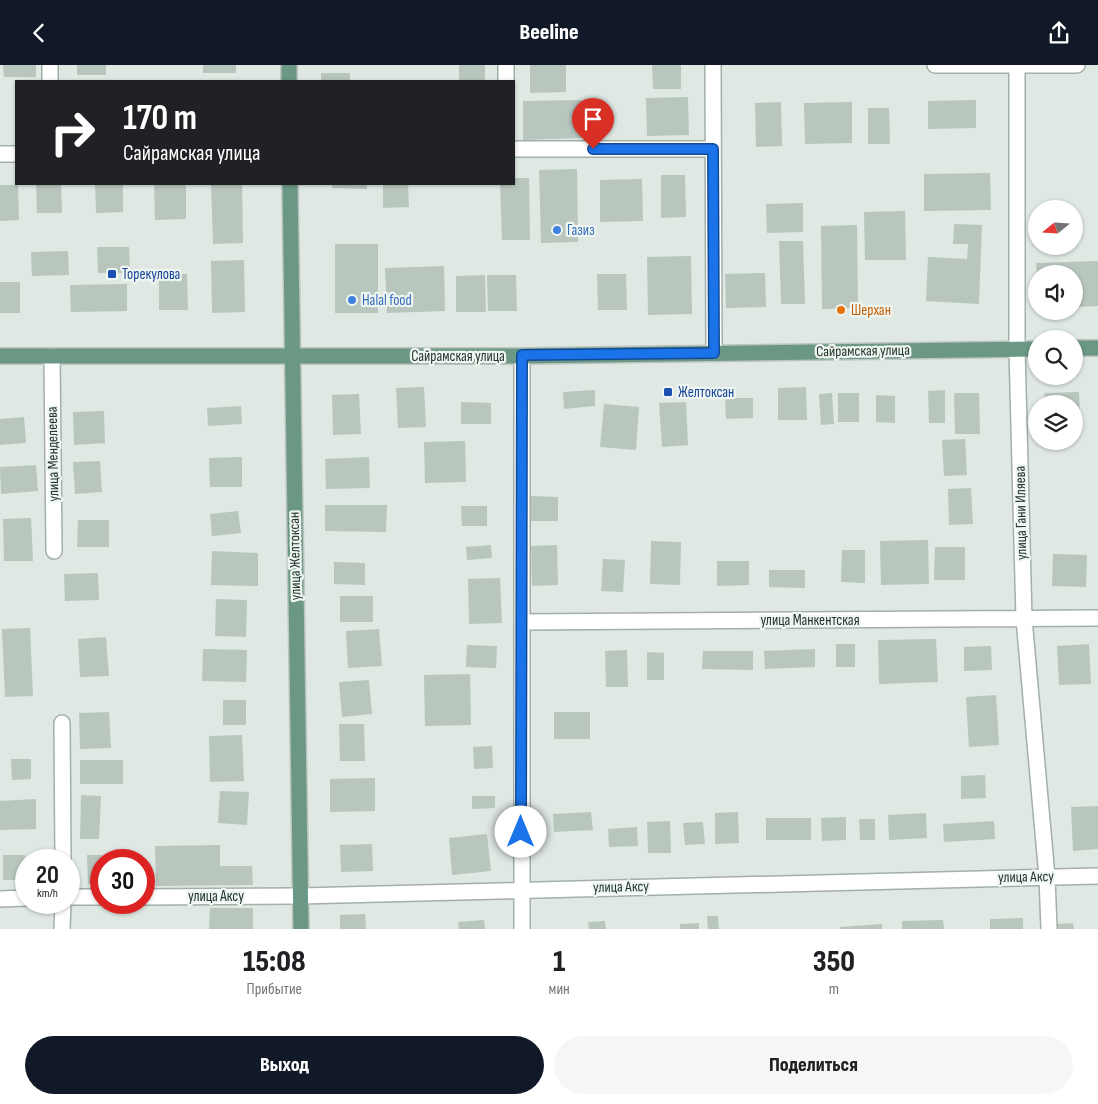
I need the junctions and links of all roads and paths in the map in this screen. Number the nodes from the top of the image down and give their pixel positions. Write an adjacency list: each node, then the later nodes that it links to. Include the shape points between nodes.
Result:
1 (50, 65): 8 (street)
2 (289, 65): 9 (main road)
3 (506, 65): 10 (street)
4 (713, 65): 12 (street)
5 (935, 65): 6 (street)
6 (1017, 65): 7 (street); 17 (street, улица Гани Иляева)
7 (1077, 65)
8 (50, 80)
9 (289, 80)
10 (506, 80)
11 (515, 149): 12 (street)
12 (713, 149): 20 (street)
13 (0, 154): 14 (street)
14 (15, 154)
15 (290, 185): 21 (main road, улица Желтоксан)
16 (1098, 348): 19 (main road)
17 (1017, 349): 18 (main road, Сайрамская улица); 20 (main road, Сайрамская улица); 27 (street, улица Гани Иляева)
18 (1028, 349)
19 (1083, 349)
20 (714, 353): 22 (main road, Сайрамская улица)
21 (292, 355): 22 (main road, Сайрамская улица); 24 (main road, Сайрамская улица); 34 (main road, улица Желтоксан)
22 (522, 355): 28 (street)
23 (0, 356): 24 (main road, Сайрамская улица)
24 (52, 356): 25 (street, улица Менделеева)
25 (54, 551)
26 (1098, 618): 27 (street, улица Манкентская)
27 (1024, 619): 28 (street, улица Манкентская); 32 (street, улица Гани Иляева)
28 (522, 622): 33 (street)
29 (62, 723): 30 (street)
30 (62, 849)
31 (1098, 876): 32 (street, улица Аксу)
32 (1047, 877): 33 (street, улица Аксу); 42 (street, улица Гани Иляева)
33 (521, 889): 34 (street, улица Аксу); 41 (street)
34 (300, 896): 35 (street, улица Аксу); 40 (main road, улица Желтоксан)
35 (155, 897)
36 (15, 898): 37 (street)
37 (0, 899)
38 (62, 914): 39 (street)
39 (62, 929)
40 (300, 929)
41 (522, 929)
42 (1049, 929)

